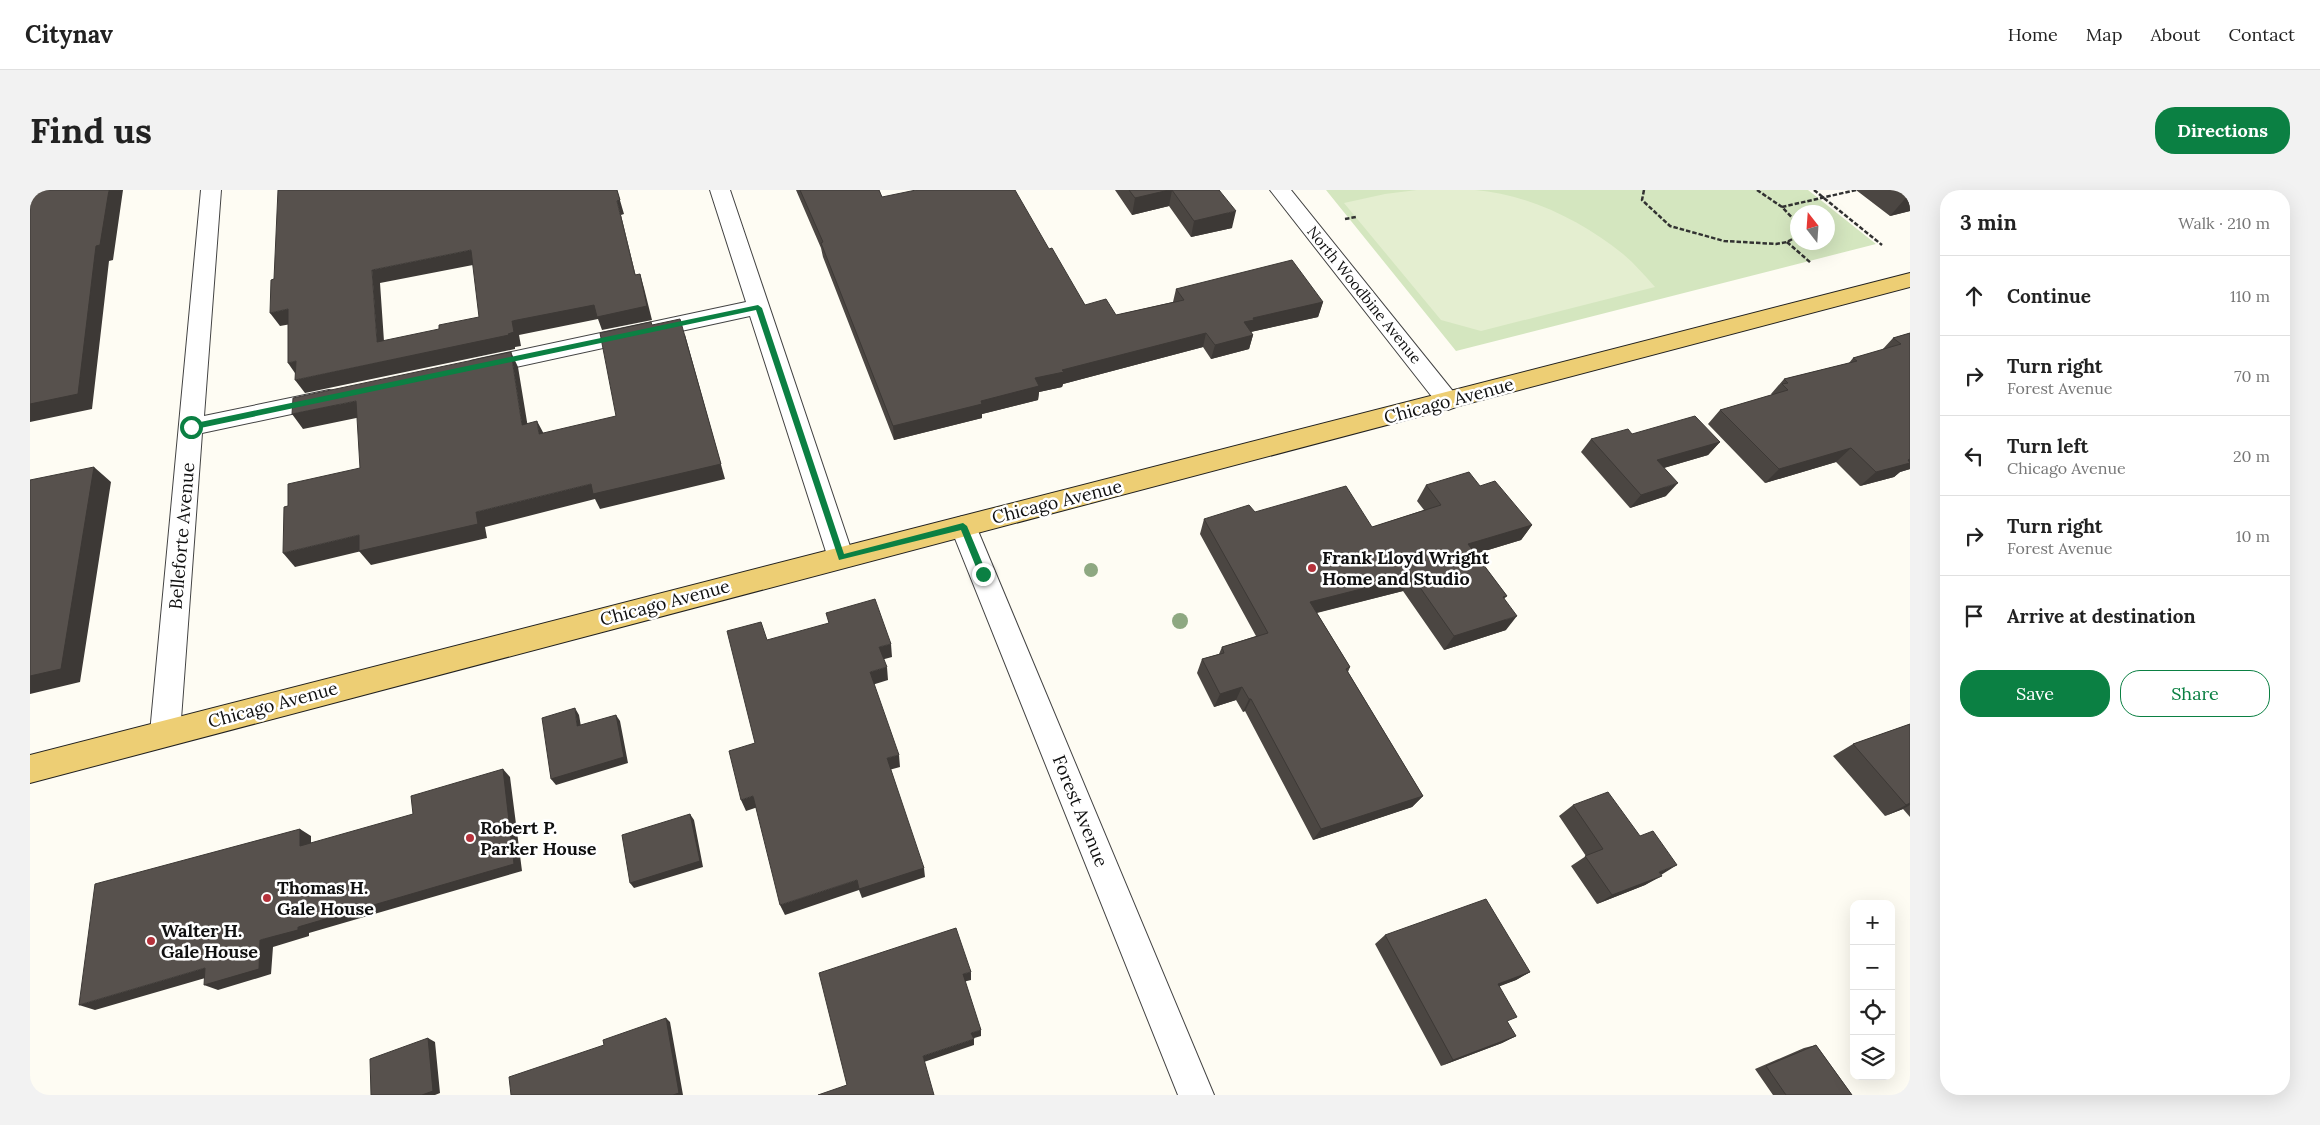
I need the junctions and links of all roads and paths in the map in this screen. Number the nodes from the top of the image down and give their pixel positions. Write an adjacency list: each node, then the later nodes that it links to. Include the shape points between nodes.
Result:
1 (211, 190): 22 (street, Belleforte Avenue)
2 (720, 190): 18 (street)
3 (1280, 190): 21 (street, North Woodbine Avenue)
4 (1644, 190): 14 (path, via 1642,200 1670,226 1724,241)
5 (1758, 190): 9 (path)
6 (1814, 190): 8 (path)
7 (1856, 190): 8 (path)
8 (1822, 196): 9 (path); 15 (path)
9 (1782, 207): 10 (path)
10 (1790, 216)
11 (1356, 217): 12 (path)
12 (1345, 219)
13 (1790, 240): 14 (path)
14 (1787, 242): 16 (path)
15 (1882, 245)
16 (1811, 263)
17 (1910, 280): 21 (main road, Chicago Avenue)
18 (758, 308): 19 (street); 24 (street)
19 (456, 371)
20 (351, 394): 22 (street)
21 (1448, 401): 23 (main road, Chicago Avenue)
22 (191, 427): 25 (street, Belleforte Avenue)
23 (963, 526): 24 (main road, Chicago Avenue); 27 (street, Forest Avenue)
24 (842, 558): 25 (main road, Chicago Avenue)
25 (165, 733): 26 (main road, Chicago Avenue)
26 (30, 768)
27 (1196, 1095)

